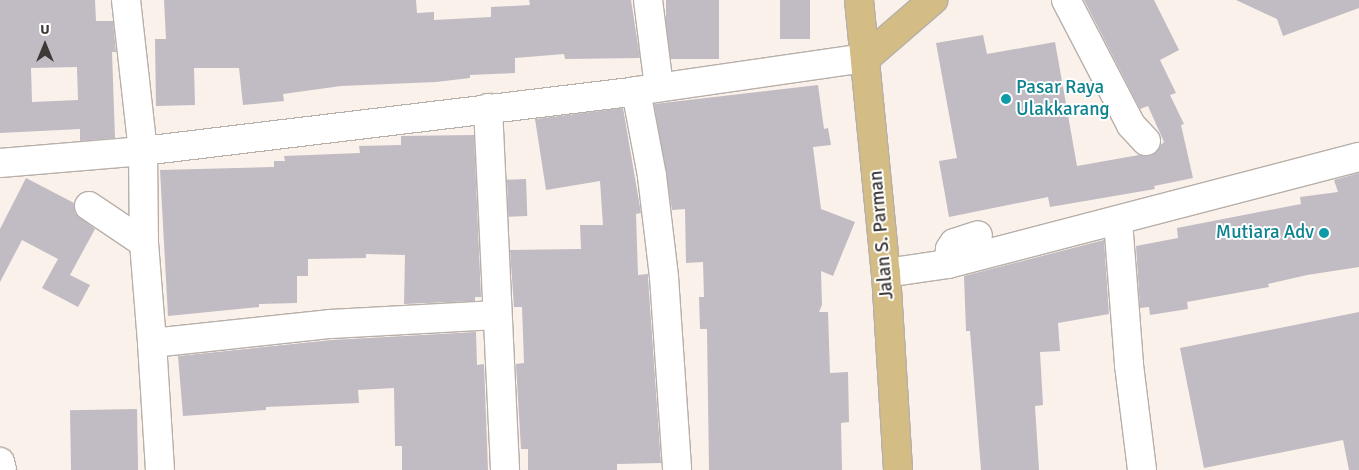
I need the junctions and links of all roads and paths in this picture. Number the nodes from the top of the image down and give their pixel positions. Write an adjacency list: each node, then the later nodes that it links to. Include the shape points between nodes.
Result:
1 (126, 0): 10 (street)
2 (648, 0): 7 (street)
3 (859, 0): 6 (main road, Jalan S. Parman)
4 (933, 0): 6 (main road)
5 (1066, 0): 9 (street, via 1132,124)
6 (866, 58): 7 (street); 18 (main road, Jalan S. Parman)
7 (648, 89): 8 (street); 25 (street, via 652,176 664,277)
8 (488, 108): 10 (street); 19 (street)
9 (1146, 141)
10 (142, 150): 12 (street); 16 (street)
11 (1359, 157): 14 (street)
12 (0, 163)
13 (89, 206): 16 (street)
14 (1118, 221): 17 (street); 27 (street, via 1129,365)
15 (978, 236): 17 (street, via 954,244)
16 (144, 244): 20 (street)
17 (948, 264): 18 (street)
18 (886, 274): 26 (main road, Jalan S. Parman)
19 (496, 315): 20 (street, via 331,324); 24 (street)
20 (152, 343): 23 (street)
21 (0, 462): 22 (street)
22 (2, 470)
23 (160, 470)
24 (505, 470)
25 (677, 470)
26 (898, 470)
27 (1142, 470)

